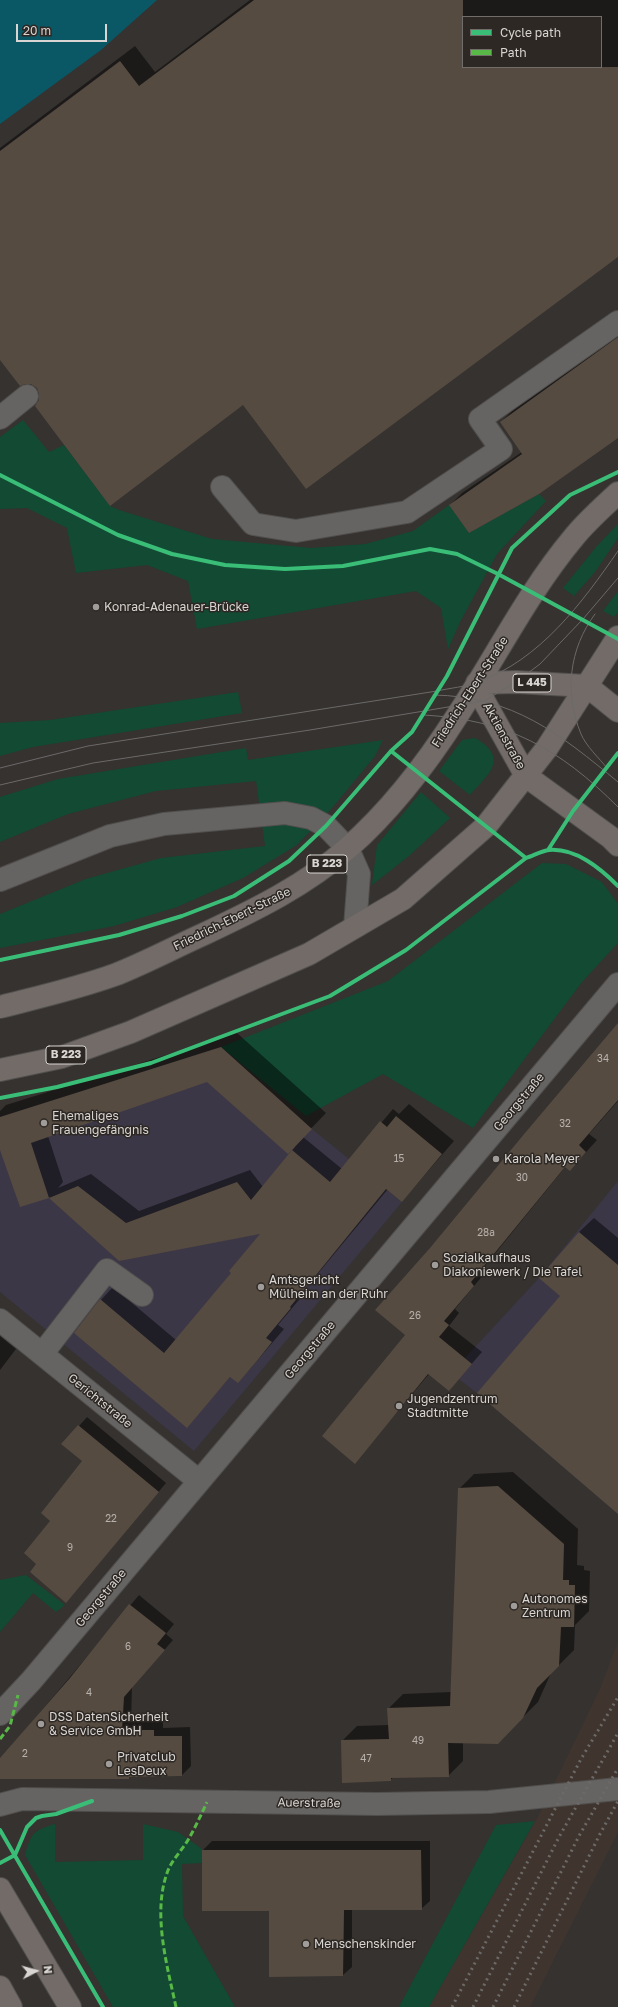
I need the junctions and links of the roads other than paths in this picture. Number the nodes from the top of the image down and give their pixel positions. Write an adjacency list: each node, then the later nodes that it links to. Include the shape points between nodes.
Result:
1 (618, 322): 4 (street, via 480,419 501,449 407,512 296,531 253,524)
2 (27, 396): 3 (street)
3 (0, 418)
4 (222, 486)
5 (618, 493): 7 (main road, Friedrich-Ebert-Straße / B 223, via 565,548 533,593)
6 (618, 637): 8 (main road, B 223)
7 (477, 683): 8 (main road, Aktienstraße / L 445, via 516,682); 10 (main road, Aktienstraße, via 484,701); 12 (main road, Friedrich-Ebert-Straße / B 223, via 457,717 417,772)
8 (587, 686): 9 (main road); 10 (main road, B 223)
9 (618, 711)
10 (526, 776): 11 (main road, Aktienstraße); 14 (main road, B 223, via 486,826 468,842 403,899)
11 (618, 845)
12 (348, 849): 13 (street, via 326,826 311,818 285,813 164,824 110,836); 14 (street, via 359,874); 16 (main road, Friedrich-Ebert-Straße / B 223, via 297,886 263,905 116,974 39,998)
13 (0, 880)
14 (355, 927): 17 (main road, B 223, via 309,954 131,1032 62,1056)
15 (618, 984): 21 (street, Georgstraße)
16 (0, 1007)
17 (0, 1070)
18 (142, 1295): 20 (street, via 107,1270)
19 (0, 1320): 20 (street, Gerichtstraße)
20 (42, 1354): 21 (street, Gerichtstraße)
21 (199, 1482): 22 (street, Georgstraße, via 32,1681)
22 (0, 1714)
23 (618, 1789): 24 (street, Auerstraße, via 489,1802 377,1804 22,1799)
24 (0, 1805)
25 (0, 1889): 28 (main road)
26 (0, 1987): 27 (main road)
27 (11, 2007)
28 (70, 2007)

